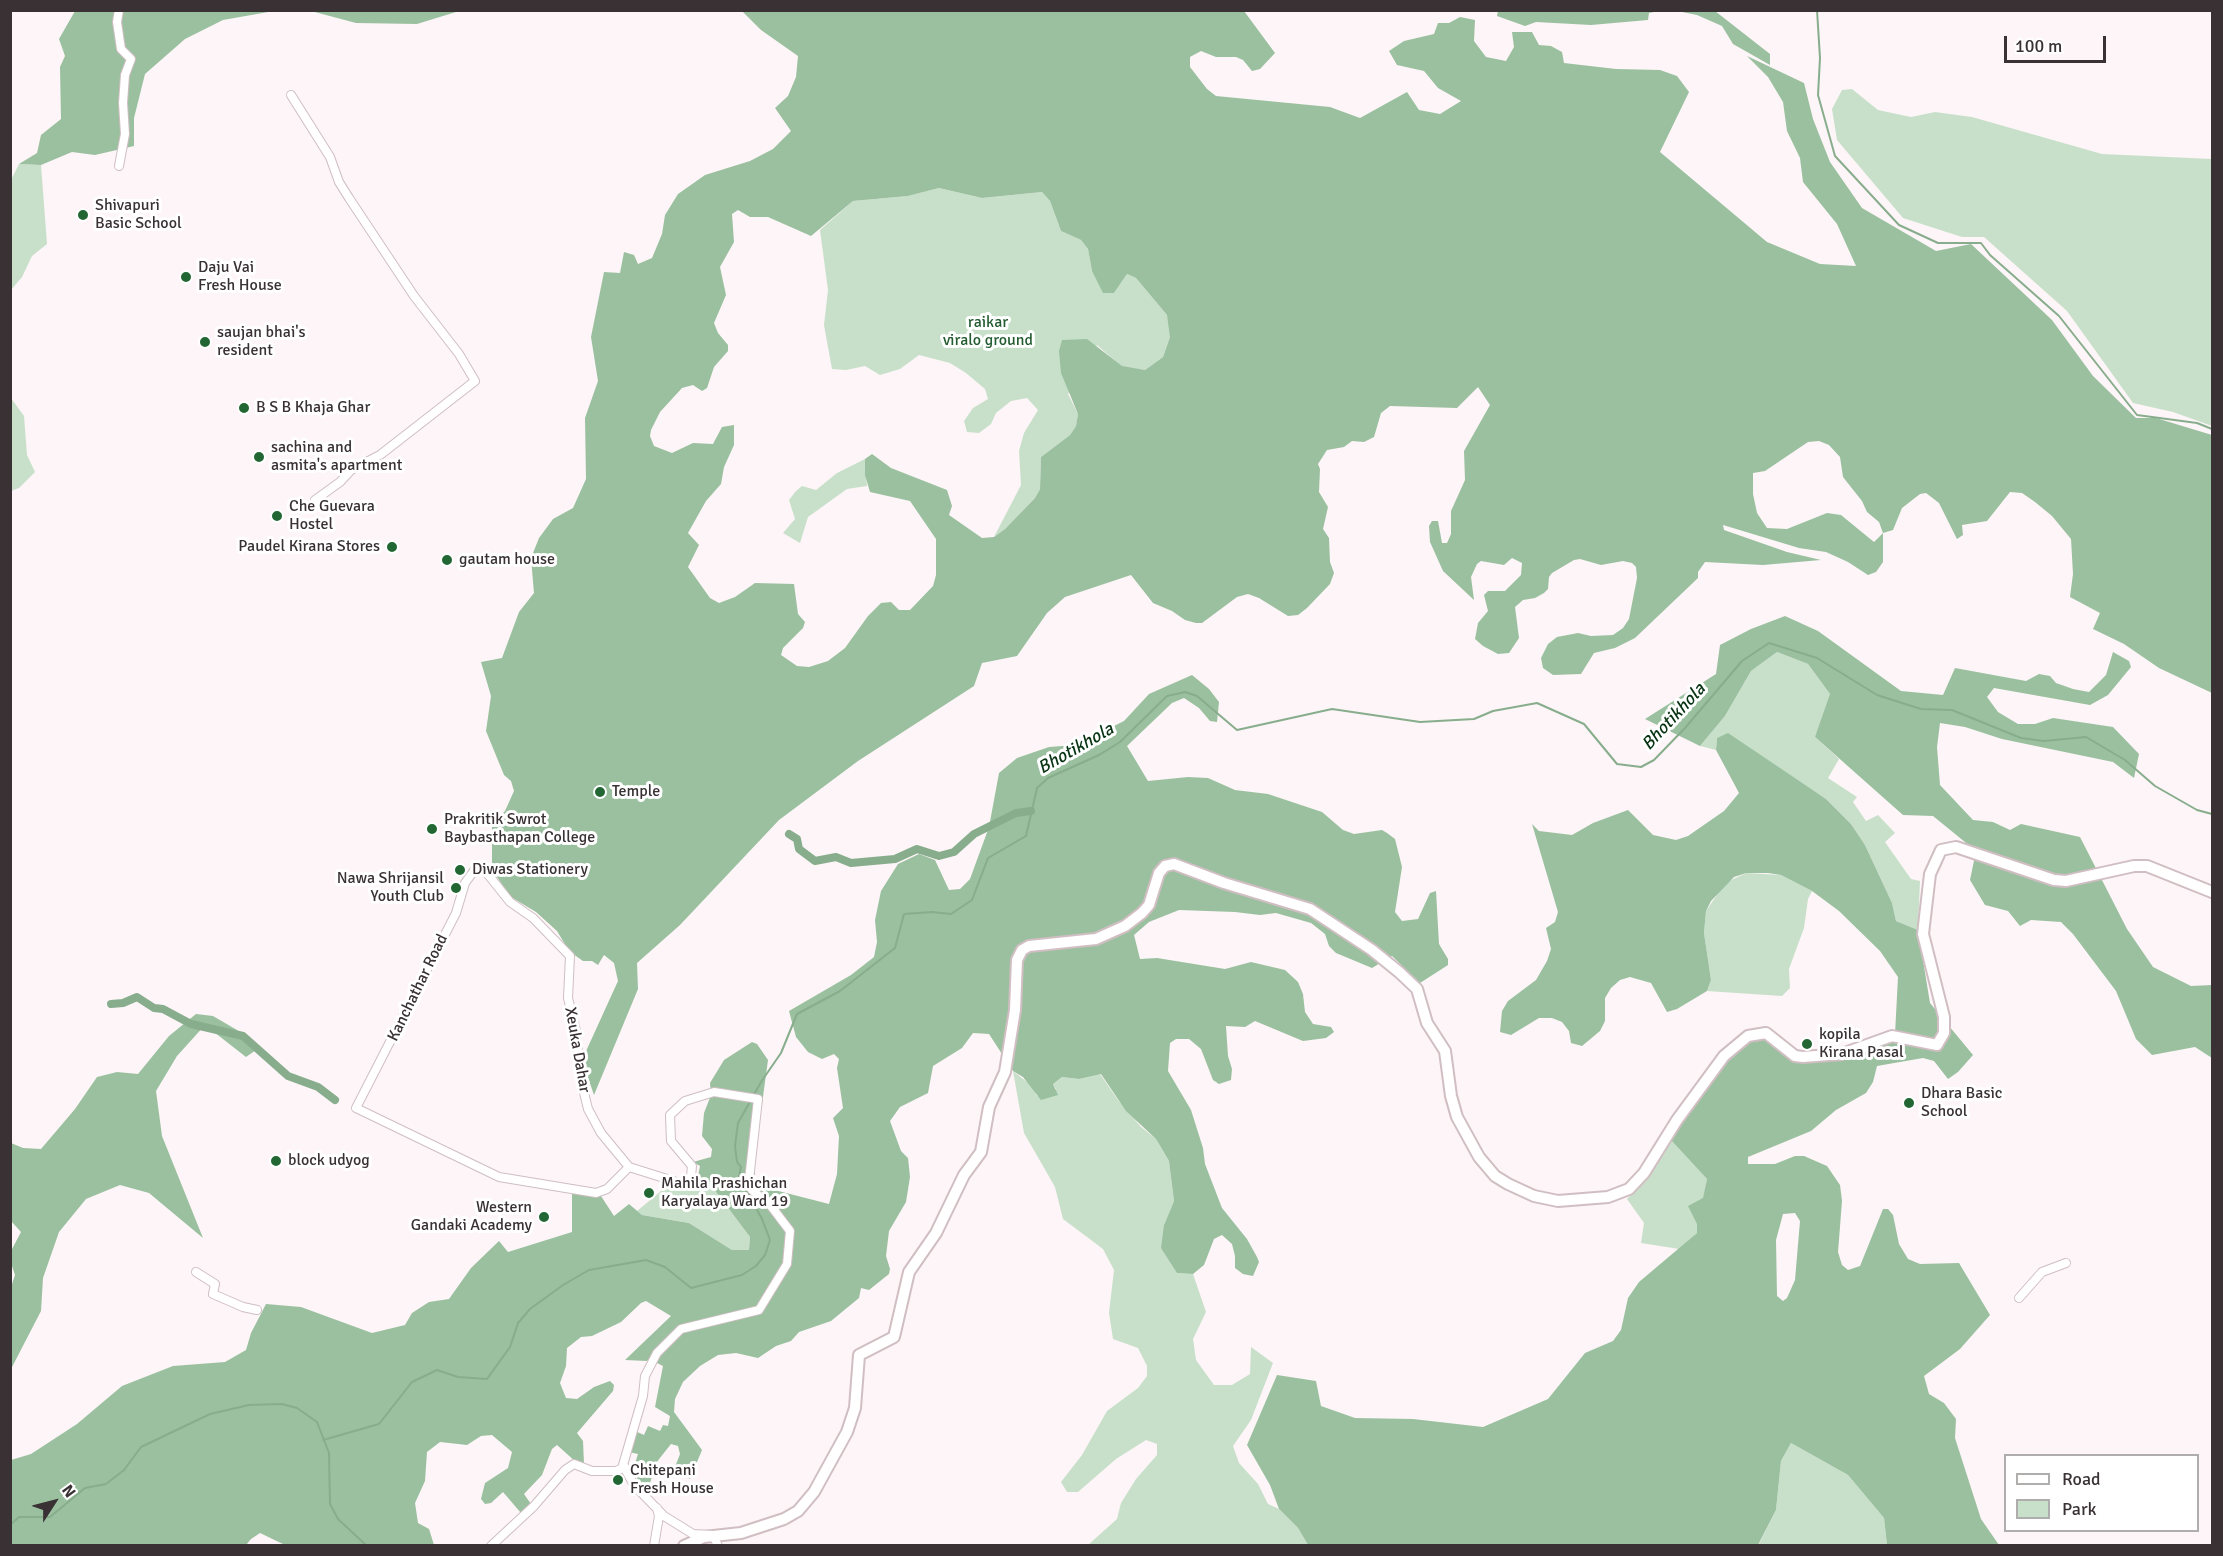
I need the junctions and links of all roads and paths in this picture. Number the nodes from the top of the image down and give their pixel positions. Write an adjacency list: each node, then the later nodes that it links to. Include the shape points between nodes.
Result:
1 (119, 10): 3 (street, via 121,49 130,58 125,75 125,134)
2 (291, 95): 4 (street, via 330,157 344,190 475,381)
3 (119, 166)
4 (315, 500)
5 (2212, 892): 14 (main road, via 2147,866 2060,880 1956,847 1941,850 1930,873 1923,934 1944,1017 1944,1033 1937,1045 1893,1036 1842,1054 1803,1057 1766,1033 1748,1036 1724,1056 1629,1189 1608,1197 1558,1201 1508,1184 1495,1176 1479,1157 1457,1117 1445,1051 1427,1023 1417,989 1400,972 1310,909 1174,864 1165,866 1149,905 1125,926 1096,939 1022,950 1017,960 1015,1010 1005,1072 989,1107 981,1152 964,1175 936,1233 914,1263 894,1337 859,1355 858,1391 847,1432 817,1487 798,1511)
6 (570, 956): 7 (street, Xeuka Dahar, via 568,998 588,1109 601,1133); 7 (street, Kanchathar Road, via 533,918 510,902 486,872 476,868 465,883 456,914 356,1108 506,1179 597,1193 607,1189)
7 (629, 1167): 12 (street, via 683,1184 692,1176 692,1166 671,1141 670,1115 685,1101 714,1092 758,1099 749,1180 752,1190 771,1206 790,1231 787,1264 759,1310 681,1329 657,1353 645,1376)
8 (2067, 1263): 10 (street, via 2042,1272)
9 (196, 1272): 11 (street, via 215,1284 213,1294)
10 (2019, 1298)
11 (257, 1310)
12 (625, 1467): 13 (street, via 634,1485); 15 (street, via 616,1472 598,1471 574,1464)
13 (656, 1506): 14 (street, via 680,1528); 16 (street, via 659,1515)
14 (715, 1540): 17 (main road)
15 (491, 1545)
16 (654, 1545)
17 (684, 1545)

